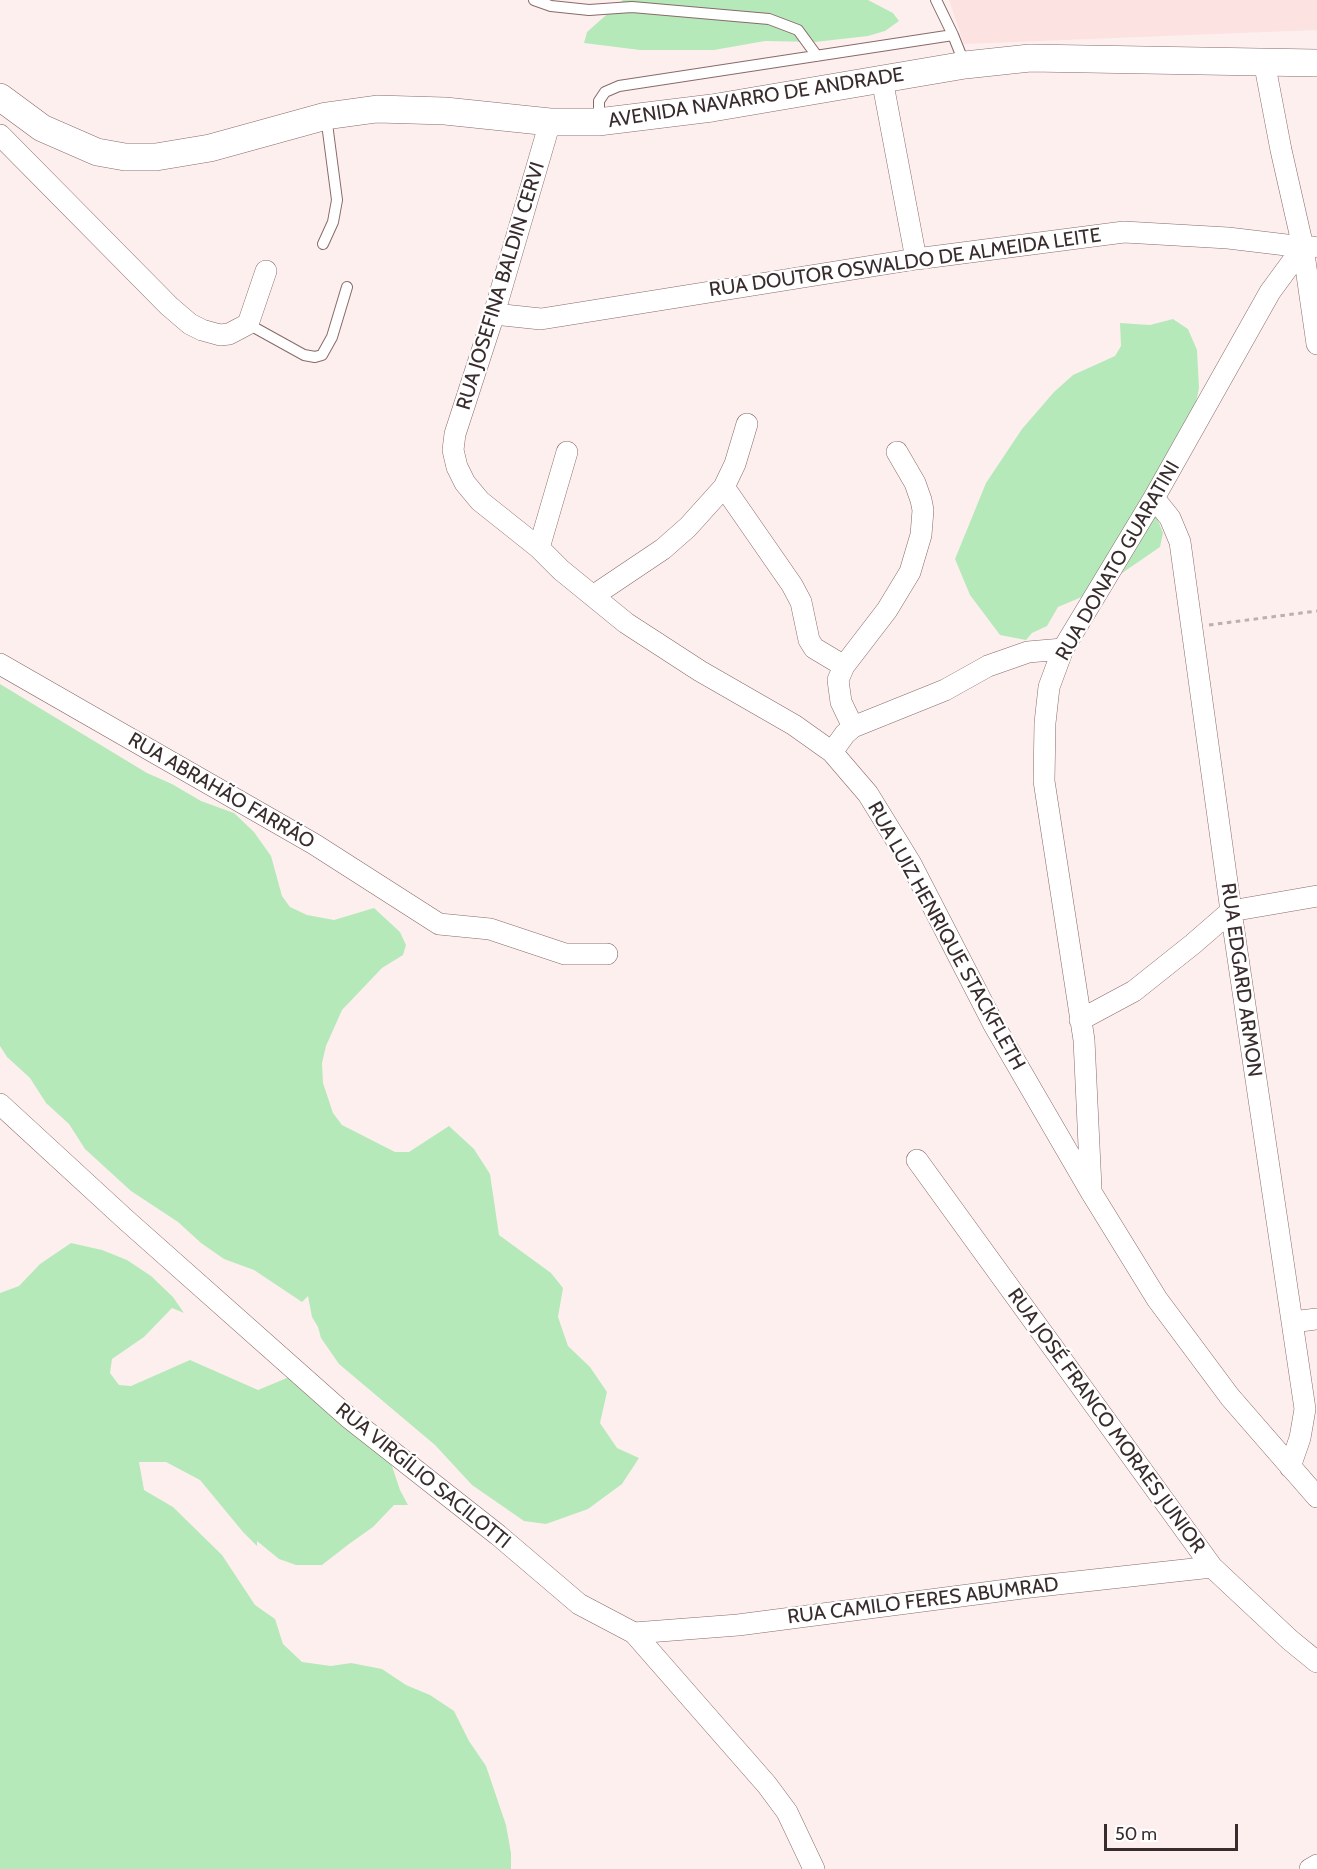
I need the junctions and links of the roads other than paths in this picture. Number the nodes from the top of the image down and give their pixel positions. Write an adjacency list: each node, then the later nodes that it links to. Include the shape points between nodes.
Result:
1 (534, 0): 4 (lane, via 589,10)
2 (618, 0): 4 (lane)
3 (936, 0): 5 (lane)
4 (632, 7): 6 (lane, via 770,19 798,30)
5 (953, 35): 6 (lane); 9 (lane)
6 (817, 56): 14 (lane, via 619,86 605,92 599,101)
7 (1264, 62): 8 (street, AVENIDA NAVARRO DE ANDRADE); 9 (street, AVENIDA NAVARRO DE ANDRADE, via 1030,58); 17 (street, via 1281,150)
8 (1317, 63)
9 (965, 65): 10 (street, AVENIDA NAVARRO DE ANDRADE)
10 (882, 79): 14 (street, AVENIDA NAVARRO DE ANDRADE, via 712,108); 18 (street)
11 (0, 97): 12 (street, AVENIDA NAVARRO DE ANDRADE, via 42,128 70,142 125,157 156,157 210,148)
12 (326, 116): 13 (street, AVENIDA NAVARRO DE ANDRADE, via 377,109 446,111); 16 (lane, via 337,200)
13 (550, 122): 14 (street, AVENIDA NAVARRO DE ANDRADE); 21 (street, RUA JOSEFINA BALDIN CERVI)
14 (598, 122)
15 (0, 135): 22 (street, via 190,324 220,335)
16 (323, 244)
17 (1310, 247): 18 (street, RUA DOUTOR OSWALDO DE ALMEIDA LEITE, via 1124,232); 23 (street); 29 (street, RUA DONATO GUARATINI, via 1270,292)
18 (916, 259): 21 (street, RUA DOUTOR OSWALDO DE ALMEIDA LEITE, via 541,319)
19 (266, 271): 22 (street)
20 (347, 287): 22 (lane, via 332,337 322,355 304,355)
21 (494, 314): 25 (street, RUA JOSEFINA BALDIN CERVI)
22 (248, 324)
23 (1317, 344)
24 (747, 424): 28 (street)
25 (453, 450): 30 (street, RUA LUIZ HENRIQUE STACKFLETH, via 465,483 480,501)
26 (567, 452): 30 (street)
27 (897, 452): 34 (street, via 921,500 921,536 910,572 887,610)
28 (724, 487): 31 (street, via 663,549); 34 (street, via 792,585 801,602 809,640 821,654)
29 (1155, 498): 32 (street, RUA DONATO GUARATINI); 38 (street, RUA EDGARD ARMON, via 1170,518 1180,542)
30 (538, 548): 31 (street, RUA LUIZ HENRIQUE STACKFLETH)
31 (593, 596): 36 (street, RUA LUIZ HENRIQUE STACKFLETH, via 658,644)
32 (1063, 650): 35 (street, via 1028,652 988,666 945,690); 40 (street, RUA DONATO GUARATINI, via 1049,687 1044,781)
33 (0, 664): 39 (street, RUA ABRAHÃO FARRÃO, via 314,844 439,924 490,929 565,954)
34 (844, 666): 35 (street, via 838,680 839,691)
35 (853, 727): 36 (street)
36 (832, 752): 43 (street, RUA LUIZ HENRIQUE STACKFLETH, via 868,794 911,864 994,1025)
37 (1317, 896): 38 (street)
38 (1231, 911): 40 (street, via 1134,991); 45 (street, RUA EDGARD ARMON)
39 (607, 954)
40 (1080, 1020): 43 (street, RUA DONATO GUARATINI)
41 (0, 1104): 49 (street, RUA VIRGÍLIO SACILOTTI, via 348,1417 579,1604)
42 (917, 1160): 48 (street, RUA JOSÉ FRANCO MORAES JUNIOR)
43 (1091, 1192): 46 (street, RUA LUIZ HENRIQUE STACKFLETH, via 1157,1299 1230,1397)
44 (1317, 1319): 45 (street)
45 (1292, 1322): 46 (street, RUA EDGARD ARMON, via 1305,1409)
46 (1290, 1467): 47 (street, RUA LUIZ HENRIQUE STACKFLETH)
47 (1317, 1497)
48 (1212, 1567): 49 (street, RUA CAMILO FERES ABUMRAD, via 738,1625); 50 (street, RUA JOSÉ FRANCO MORAES JUNIOR)
49 (634, 1633): 52 (street, RUA VIRGÍLIO SACILOTTI, via 774,1794)
50 (1317, 1662)
51 (1317, 1865): 53 (street)
52 (814, 1869)
53 (1310, 1869)

